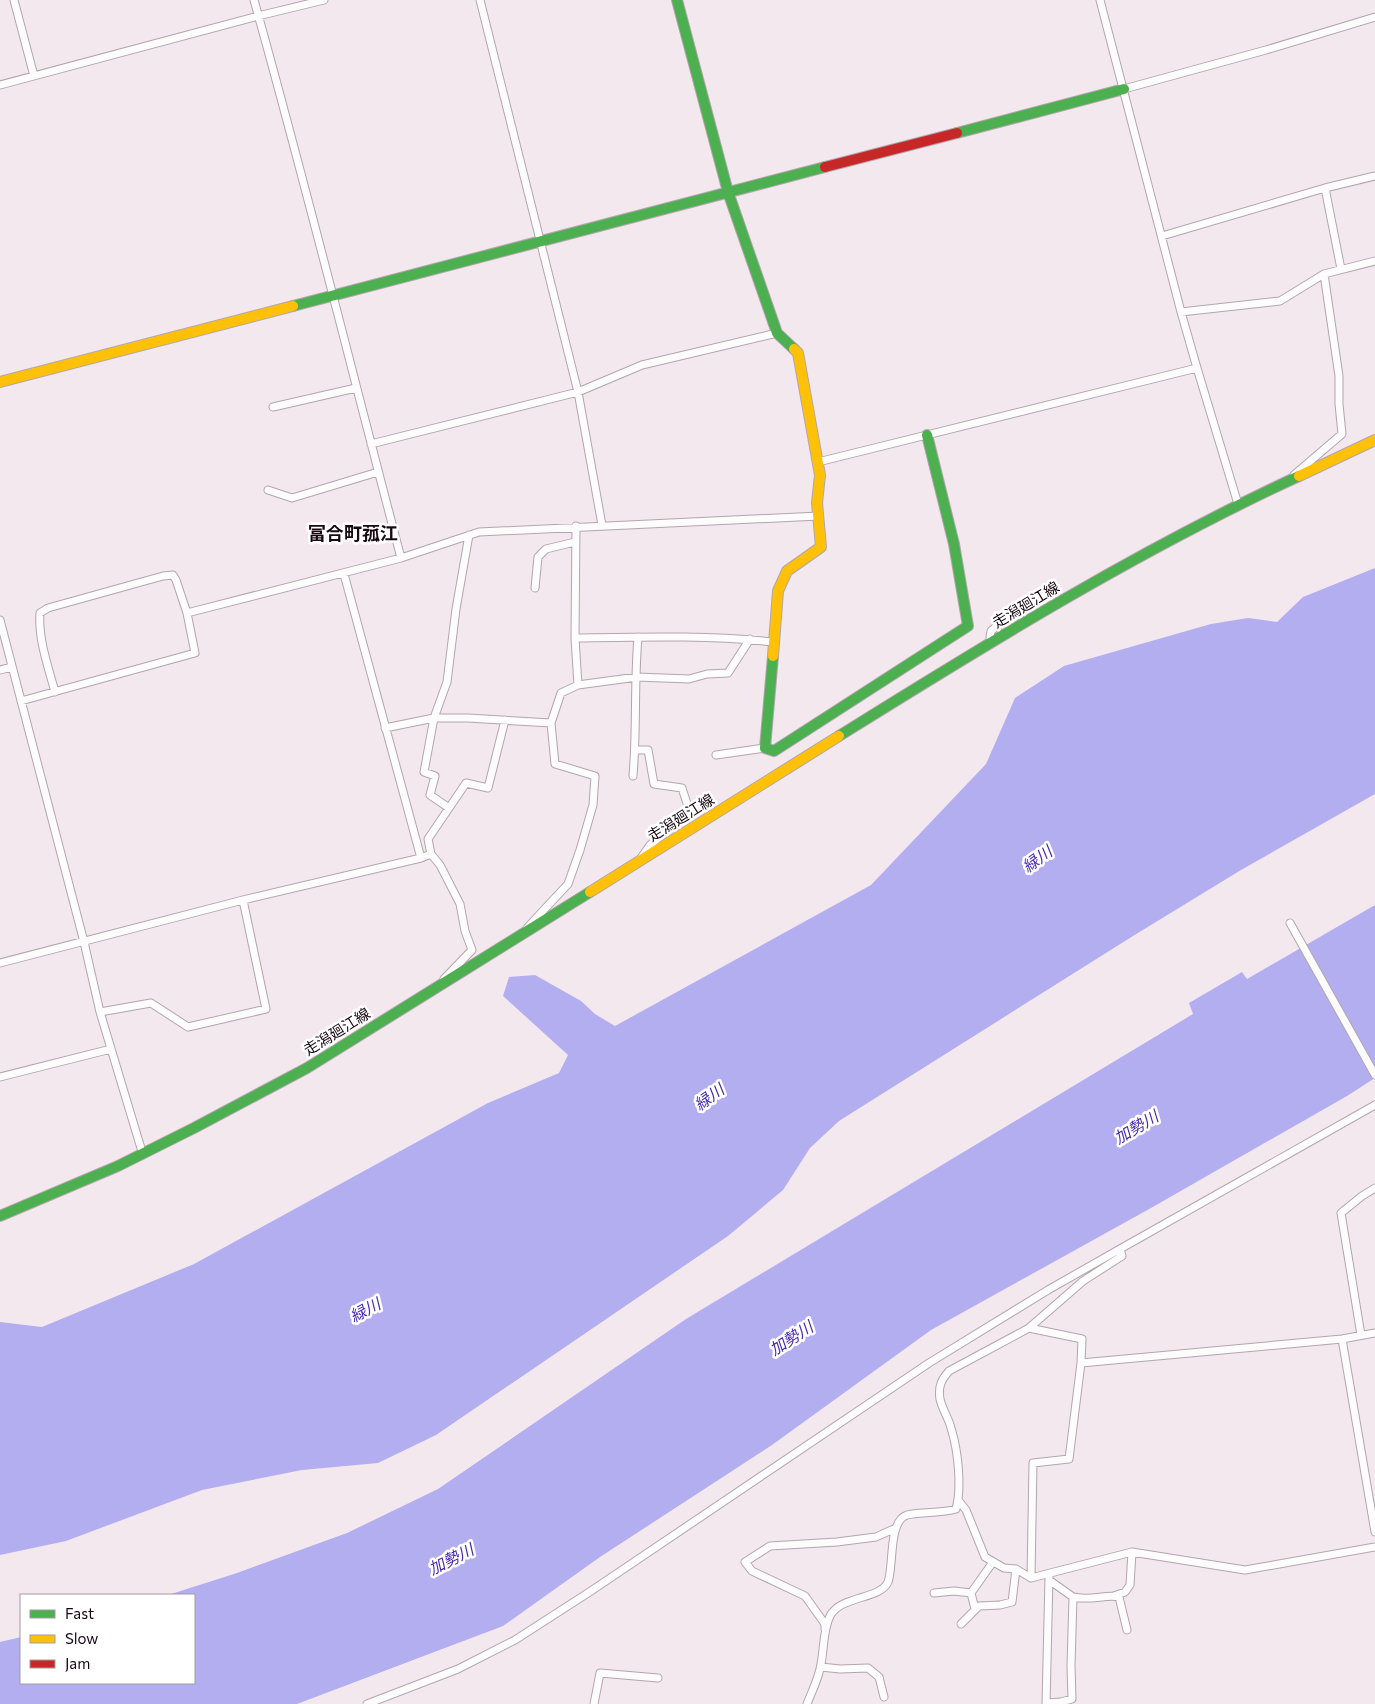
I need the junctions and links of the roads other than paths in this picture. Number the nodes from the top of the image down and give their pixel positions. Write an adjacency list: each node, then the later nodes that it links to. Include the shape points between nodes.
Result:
1 (14, 0): 9 (street)
2 (254, 0): 7 (street)
3 (324, 0): 7 (street)
4 (480, 0): 16 (street)
5 (677, 0): 14 (street)
6 (1100, 0): 11 (street)
7 (258, 16): 9 (street); 20 (street)
8 (1375, 17): 11 (street)
9 (34, 76): 10 (street)
10 (0, 85)
11 (1124, 89): 14 (street); 15 (street)
12 (1375, 176): 13 (street)
13 (1325, 188): 15 (street); 18 (street)
14 (728, 192): 16 (street); 22 (street)
15 (1162, 236): 21 (street)
16 (541, 241): 20 (street); 26 (street)
17 (1375, 261): 18 (street)
18 (1341, 269): 19 (street)
19 (1324, 274): 21 (street, via 1280,301); 33 (street, via 1339,376 1342,434)
20 (332, 296): 24 (street); 25 (street)
21 (1181, 312): 23 (street)
22 (777, 333): 26 (street, via 642,365); 31 (street, via 798,353)
23 (1197, 368): 28 (street); 35 (street)
24 (0, 382)
25 (356, 388): 27 (street); 30 (street)
26 (578, 392): 30 (street); 37 (street)
27 (273, 407)
28 (927, 435): 31 (street); 62 (street, via 954,544 968,626 774,751)
29 (1375, 440): 33 (street, 走潟廻江線)
30 (370, 444): 32 (street)
31 (818, 462): 36 (street)
32 (378, 472): 34 (street, via 292,498); 41 (street)
33 (1288, 480): 35 (street, 走潟廻江線)
34 (268, 490)
35 (1238, 504): 51 (street, 走潟廻江線)
36 (819, 516): 37 (street); 50 (street, via 821,547 787,571 778,591)
37 (602, 525): 38 (street)
38 (576, 526): 39 (street); 40 (street)
39 (469, 535): 41 (street); 58 (street, via 447,682)
40 (575, 542): 43 (street, via 546,550 538,557); 48 (street)
41 (401, 558): 42 (street)
42 (344, 574): 45 (street); 61 (street)
43 (535, 588)
44 (1032, 597): 51 (street, via 991,631)
45 (187, 613): 56 (street, via 195,653); 56 (street, via 173,575 48,608 40,613 39,623)
46 (0, 620): 52 (street)
47 (638, 637): 48 (street); 49 (street); 54 (street)
48 (575, 638): 55 (street)
49 (750, 639): 50 (street); 54 (street, via 728,673 689,679)
50 (774, 642): 62 (street)
51 (991, 642): 69 (street, 走潟廻江線)
52 (12, 667): 53 (street); 57 (street)
53 (0, 670)
54 (635, 678): 55 (street); 63 (street)
55 (578, 685): 60 (street, via 561,693)
56 (55, 692): 57 (street)
57 (21, 701): 73 (street)
58 (434, 718): 59 (street); 61 (street); 66 (street, via 424,772 435,776 430,795)
59 (505, 720): 60 (street); 66 (street, via 488,788 466,783)
60 (551, 723): 72 (street, via 555,764 595,776 593,805 568,884)
61 (385, 728): 68 (street)
62 (765, 748): 64 (street)
63 (635, 750): 65 (street); 69 (street, via 648,750 654,784 682,788 690,813 650,845)
64 (716, 755)
65 (633, 776)
66 (449, 808): 67 (street, via 428,839)
67 (431, 854): 68 (street); 75 (street, via 460,904 472,950)
68 (421, 858): 70 (street)
69 (640, 860): 72 (street, 走潟廻江線)
70 (243, 900): 73 (street); 76 (street, via 266,1009 188,1027 151,1003)
71 (1290, 923): 78 (street)
72 (518, 937): 75 (street, 走潟廻江線)
73 (84, 942): 74 (street); 76 (street)
74 (0, 963)
75 (435, 989): 81 (street, 走潟廻江線, via 307,1068)
76 (100, 1012): 77 (street)
77 (111, 1049): 79 (street); 81 (street)
78 (1375, 1075)
79 (0, 1077)
80 (1375, 1105): 84 (street)
81 (143, 1154): 83 (street, 走潟廻江線)
82 (1375, 1188): 87 (street, via 1341,1213)
83 (0, 1216)
84 (1120, 1249): 85 (street, via 1122,1256 1083,1281); 111 (street, via 929,1363 515,1640 458,1669)
85 (1029, 1328): 89 (street, via 1082,1339); 90 (street, via 949,1371 941,1381 940,1400 952,1428 957,1461)
86 (1375, 1333): 87 (street)
87 (1361, 1335): 88 (street)
88 (1342, 1339): 89 (street); 92 (street)
89 (1081, 1363): 98 (street, via 1069,1459 1033,1463)
90 (958, 1500): 91 (street, via 956,1509 906,1516); 95 (street, via 966,1510 985,1557)
91 (896, 1528): 106 (street, via 888,1582 879,1591 838,1607 830,1616); 106 (street, via 876,1537 770,1546 745,1562 752,1571 805,1596 825,1624)
92 (1375, 1532)
93 (1375, 1548): 94 (street, via 1245,1570)
94 (1132, 1552): 97 (street); 101 (street, via 1130,1584 1125,1592)
95 (993, 1562): 96 (street, via 1004,1568); 100 (street)
96 (1016, 1569): 98 (street); 103 (street, via 1012,1602)
97 (1049, 1577): 98 (street); 102 (street); 110 (street)
98 (1031, 1578)
99 (934, 1593): 100 (street)
100 (971, 1593): 103 (street)
101 (1114, 1596): 102 (street, via 1082,1600); 105 (street, via 1119,1597)
102 (1073, 1597): 110 (street, via 1072,1699)
103 (975, 1609): 104 (street)
104 (960, 1624)
105 (1127, 1630)
106 (824, 1636): 107 (street)
107 (821, 1667): 109 (street, via 868,1668 879,1677); 113 (street)
108 (658, 1678): 112 (street, via 600,1673)
109 (884, 1697)
110 (1046, 1703)
111 (367, 1704)
112 (594, 1704)
113 (807, 1704)

